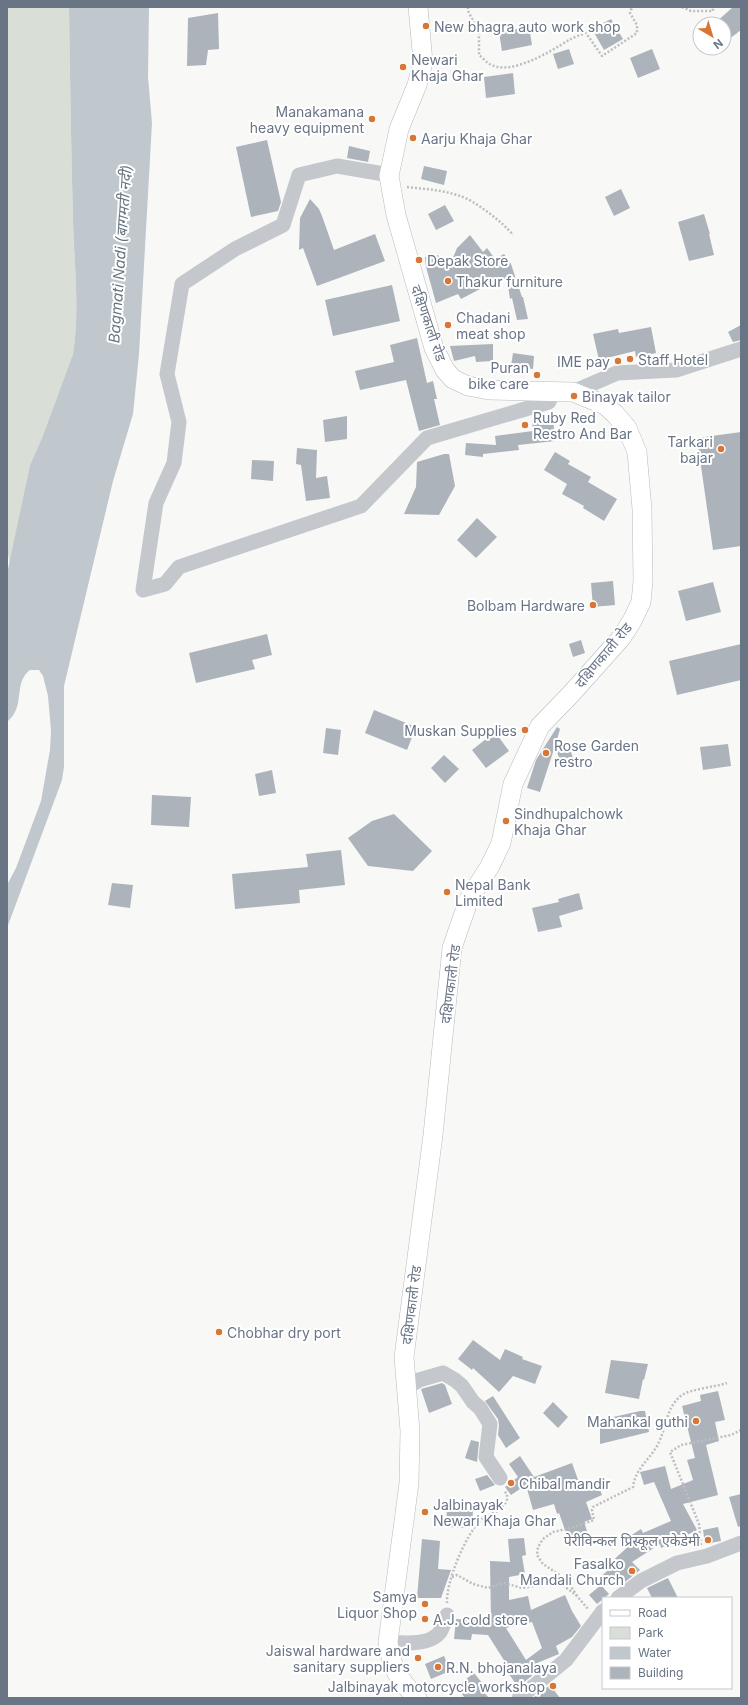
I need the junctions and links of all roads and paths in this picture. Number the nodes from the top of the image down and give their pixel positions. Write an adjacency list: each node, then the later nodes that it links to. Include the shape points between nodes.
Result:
1 (418, 7): 6 (main road, दक्षिणकाली रोड, via 423,62 417,85 399,129)
2 (468, 7): 3 (path, via 479,32 479,55 489,64 506,68 528,62 586,33 602,56 637,33 637,25 630,13)
3 (632, 7)
4 (682, 7): 5 (path, via 691,11 714,11)
5 (713, 7)
6 (390, 180): 7 (path, via 462,196 486,211); 9 (main road, दक्षिणकाली रोड, via 396,215 432,340 444,370 453,379 468,386 489,390); 9 (street, via 337,166 299,175 283,225 235,249 182,284 166,374 179,422 174,463 156,503 144,590 165,584 178,567 361,506 427,438 549,402)
7 (513, 235)
8 (741, 349): 10 (street, via 676,370 617,373)
9 (553, 391): 10 (main road, दक्षिणकाली रोड)
10 (573, 392): 12 (main road, दक्षिणकाली रोड, via 605,405 615,414 627,428 636,452 642,509 641,602 621,638 540,726 513,784 501,844 469,899 452,948 433,1135 404,1357)
11 (727, 1383): 18 (path, via 682,1395 666,1417 659,1443 639,1470 633,1486 593,1507 594,1520 553,1532 543,1539 537,1555 543,1564 567,1580)
12 (406, 1388): 14 (street, via 419,1380 443,1373 456,1380 490,1424 486,1457); 22 (main road, दक्षिणकाली रोड, via 410,1431 409,1483)
13 (741, 1430): 16 (path, via 731,1436 681,1445 670,1452 699,1524)
14 (500, 1478): 17 (path, via 501,1488 507,1494 507,1501 494,1513 481,1520 470,1533)
15 (741, 1543): 16 (street)
16 (702, 1557): 19 (street, via 677,1563 641,1581)
17 (452, 1577): 18 (path, via 457,1576 488,1588 504,1583 522,1588 544,1584 564,1586); 20 (path, via 447,1592)
18 (577, 1596): 21 (path)
19 (619, 1597)
20 (447, 1615): 22 (street, via 440,1633 430,1639 417,1642)
21 (600, 1615): 24 (street, via 566,1660)
22 (388, 1642): 23 (main road, दक्षिणकाली रोड, via 390,1659 403,1684)
23 (417, 1698)
24 (519, 1698)

